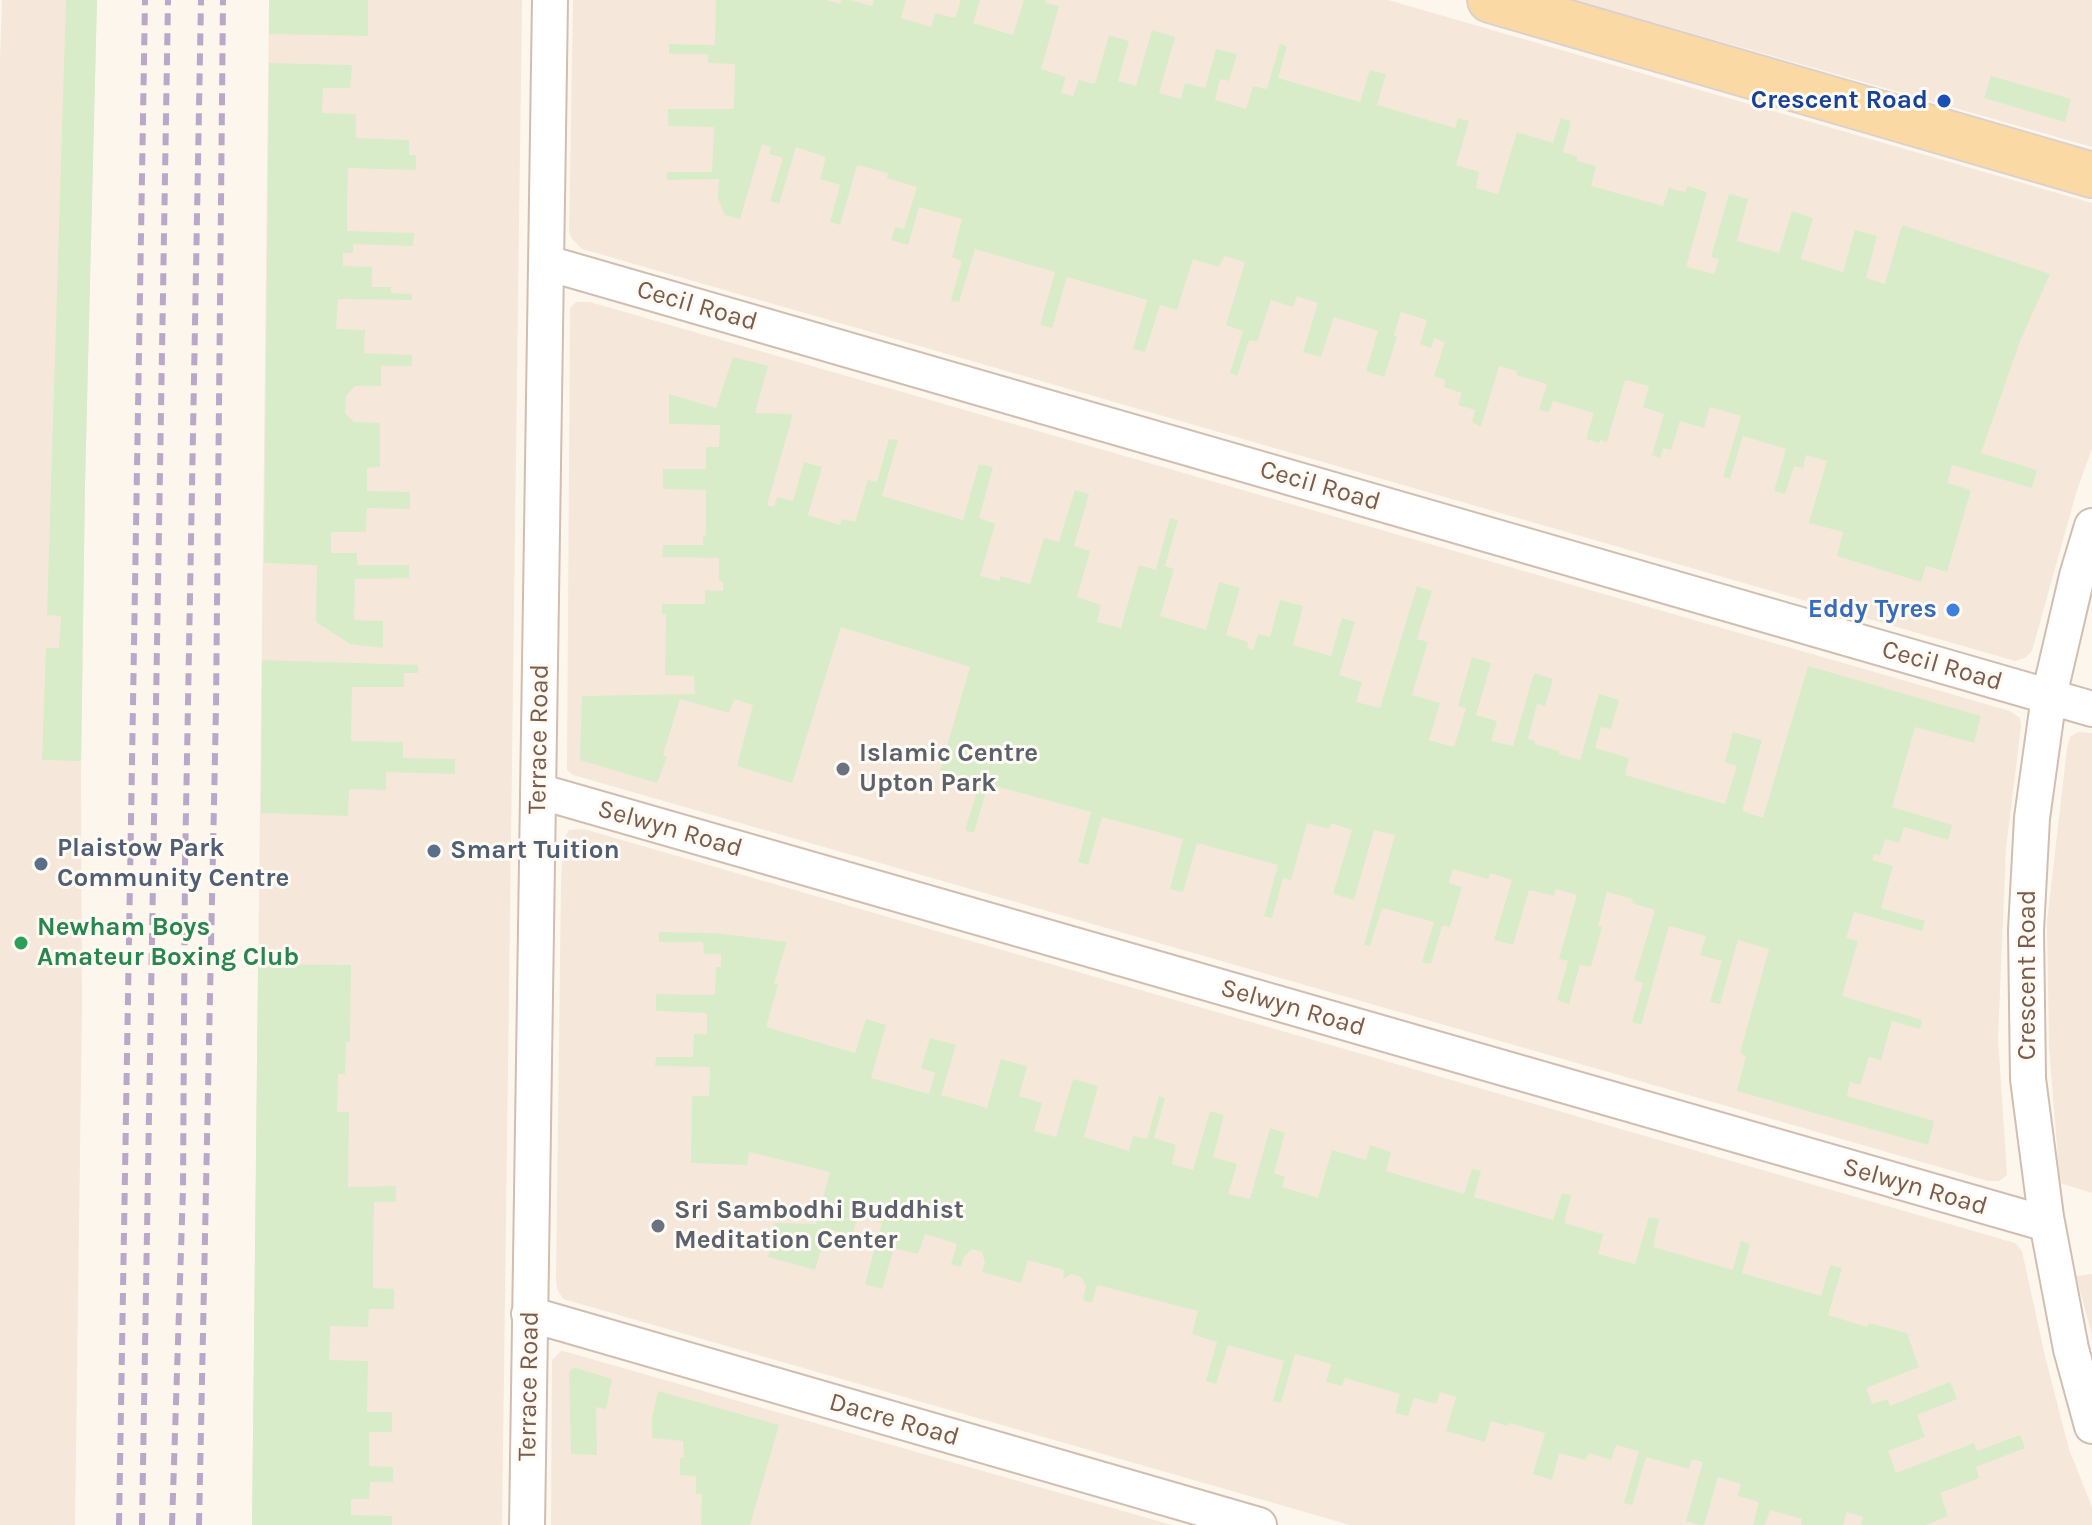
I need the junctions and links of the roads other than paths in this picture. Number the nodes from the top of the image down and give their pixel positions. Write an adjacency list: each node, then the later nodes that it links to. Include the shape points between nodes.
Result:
1 (550, 0): 4 (street, Terrace Road)
2 (1490, 0): 3 (main road)
3 (2092, 175)
4 (547, 263): 6 (street, Cecil Road); 8 (street, Terrace Road)
5 (2092, 526): 6 (street, Crescent Road)
6 (2049, 696): 7 (street, Cecil Road); 9 (street, Crescent Road, via 2032,818 2026,930 2028,1079)
7 (2092, 709)
8 (538, 791): 9 (street, Selwyn Road); 10 (street, Terrace Road)
9 (2047, 1224): 11 (street, Crescent Road)
10 (529, 1314): 12 (street, Terrace Road); 13 (street, Dacre Road)
11 (2092, 1426)
12 (527, 1525)
13 (1259, 1525)

